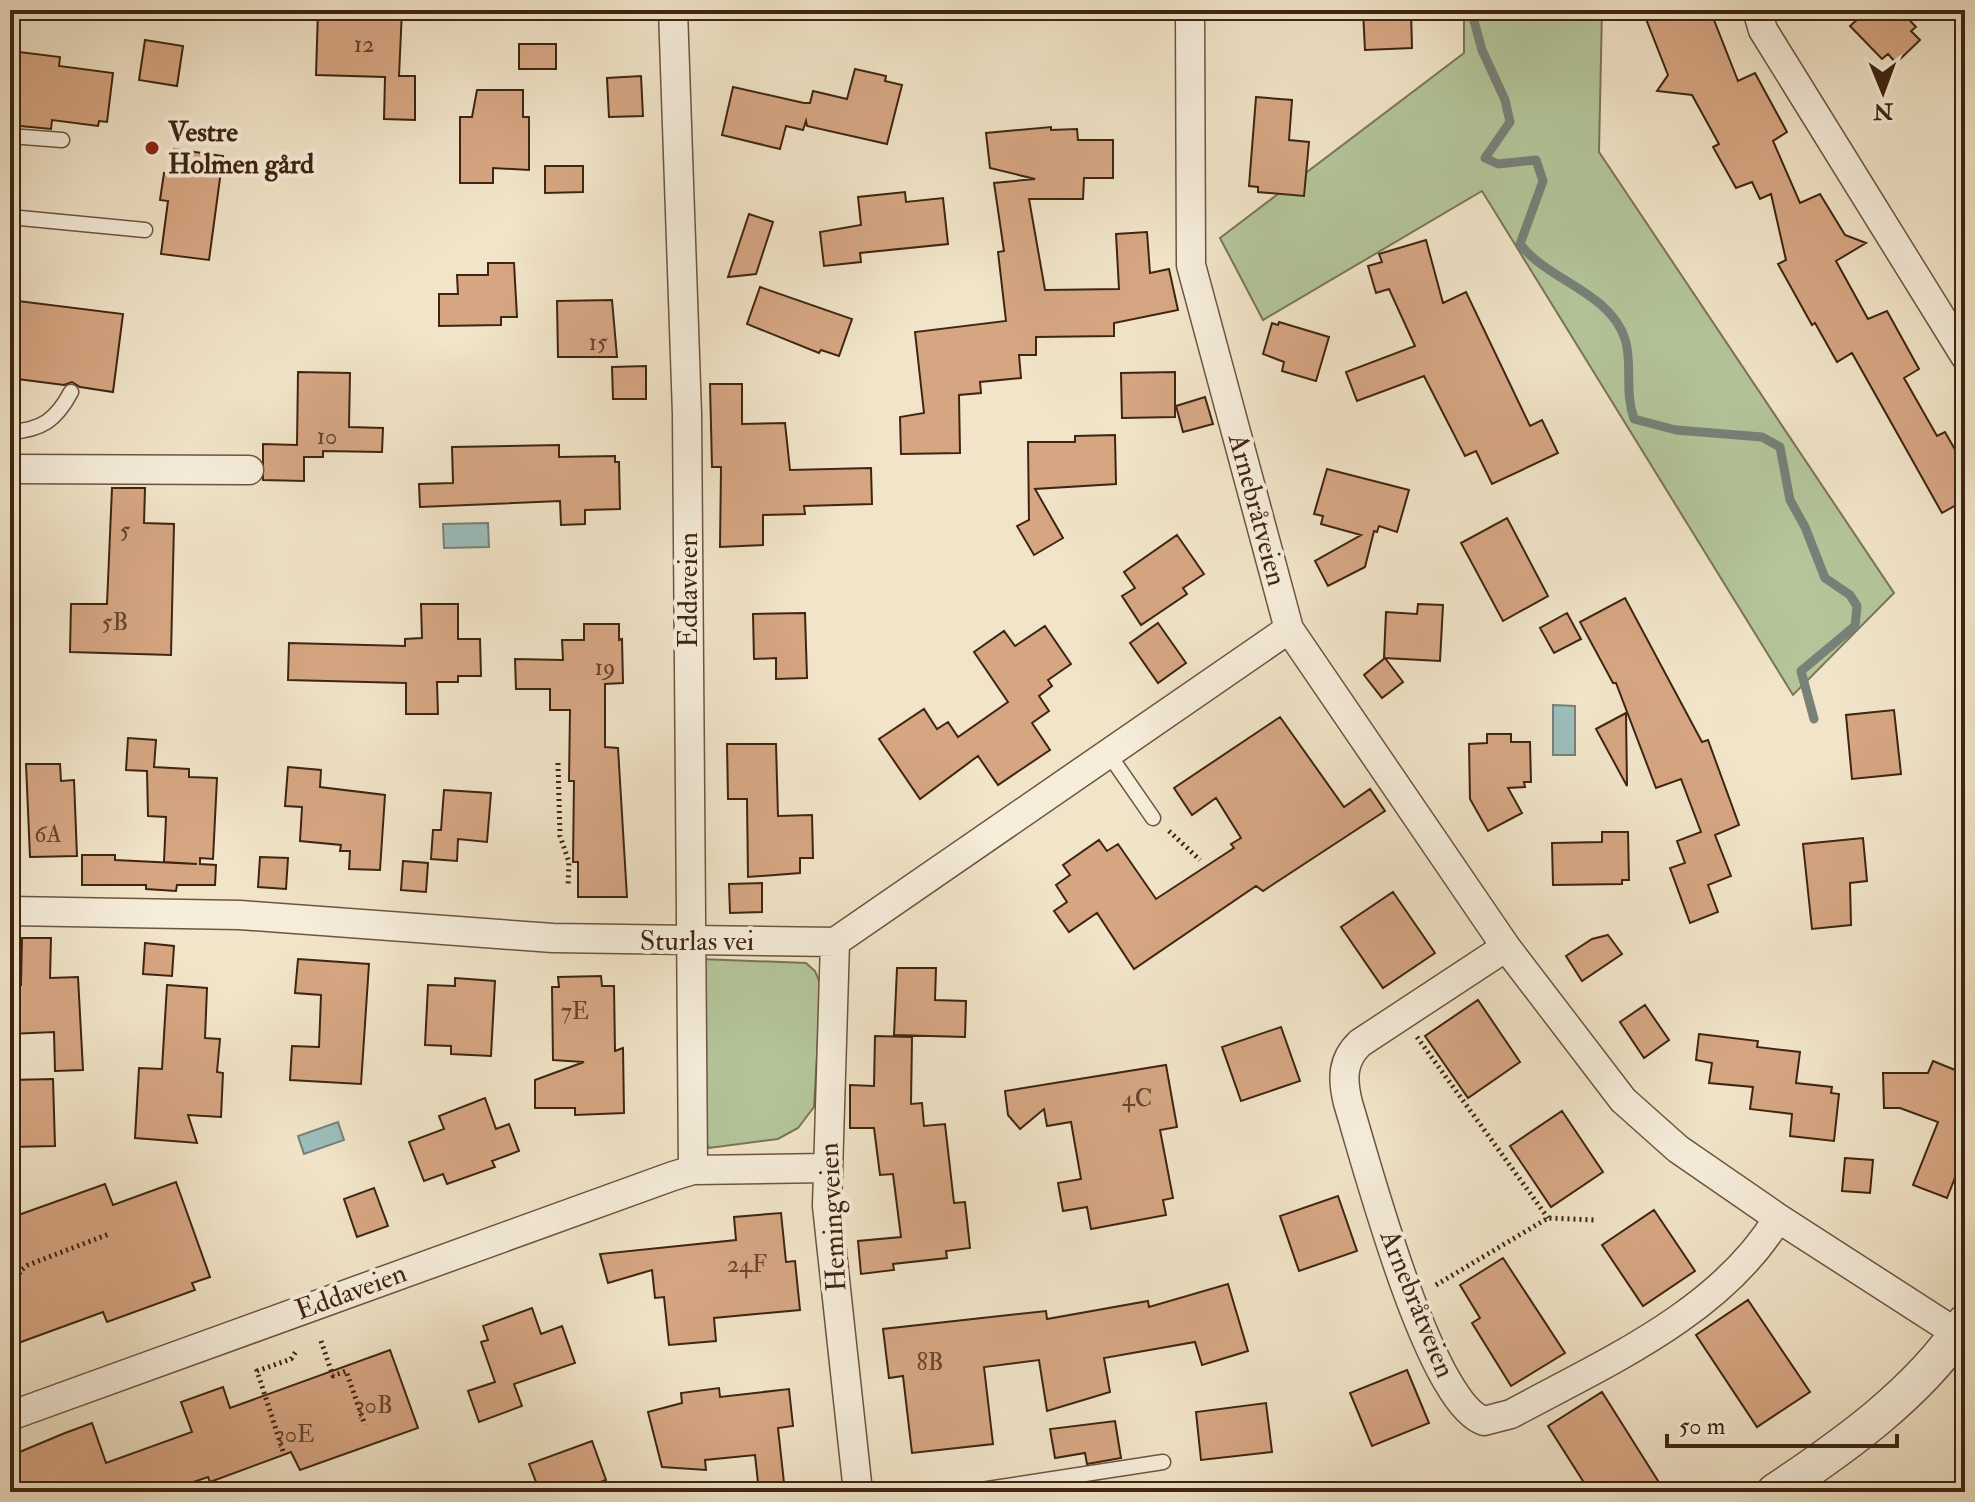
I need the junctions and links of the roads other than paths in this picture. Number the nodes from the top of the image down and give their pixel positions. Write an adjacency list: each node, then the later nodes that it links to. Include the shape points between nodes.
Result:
1 (673, 10): 17 (street, Eddaveien, via 687,414)
2 (1190, 10): 13 (street, Arnebråtveien, via 1191,265)
3 (1757, 10): 8 (street, via 1763,30)
4 (10, 136): 5 (lane)
5 (62, 140)
6 (10, 217): 7 (lane)
7 (145, 230)
8 (1965, 356)
9 (71, 392): 10 (lane, via 52,421)
10 (10, 432)
11 (10, 469): 12 (street)
12 (249, 470)
13 (1289, 629): 14 (street); 19 (street, Arnebråtveien)
14 (1108, 753): 15 (lane); 18 (street)
15 (1153, 818)
16 (10, 911): 17 (street, Sturlas vei, via 240,915 553,938)
17 (690, 942): 18 (street, Sturlas vei); 21 (street, Eddaveien)
18 (835, 942): 20 (street, Hemingveien)
19 (1506, 947): 22 (street, Arnebråtveien, via 1647,1125); 22 (street, Arnebråtveien, via 1352,1051 1344,1073 1348,1103 1411,1301 1453,1393 1475,1418 1494,1420 1663,1328 1737,1272)
20 (826, 1168): 21 (street, Eddaveien); 26 (street, Hemingveien)
21 (693, 1170): 24 (street, Eddaveien)
22 (1778, 1218): 23 (street, Arnebråtveien)
23 (1963, 1332): 28 (street, via 1898,1397)
24 (10, 1416)
25 (1163, 1462): 27 (lane)
26 (858, 1492)
27 (968, 1492)
28 (1775, 1492)

